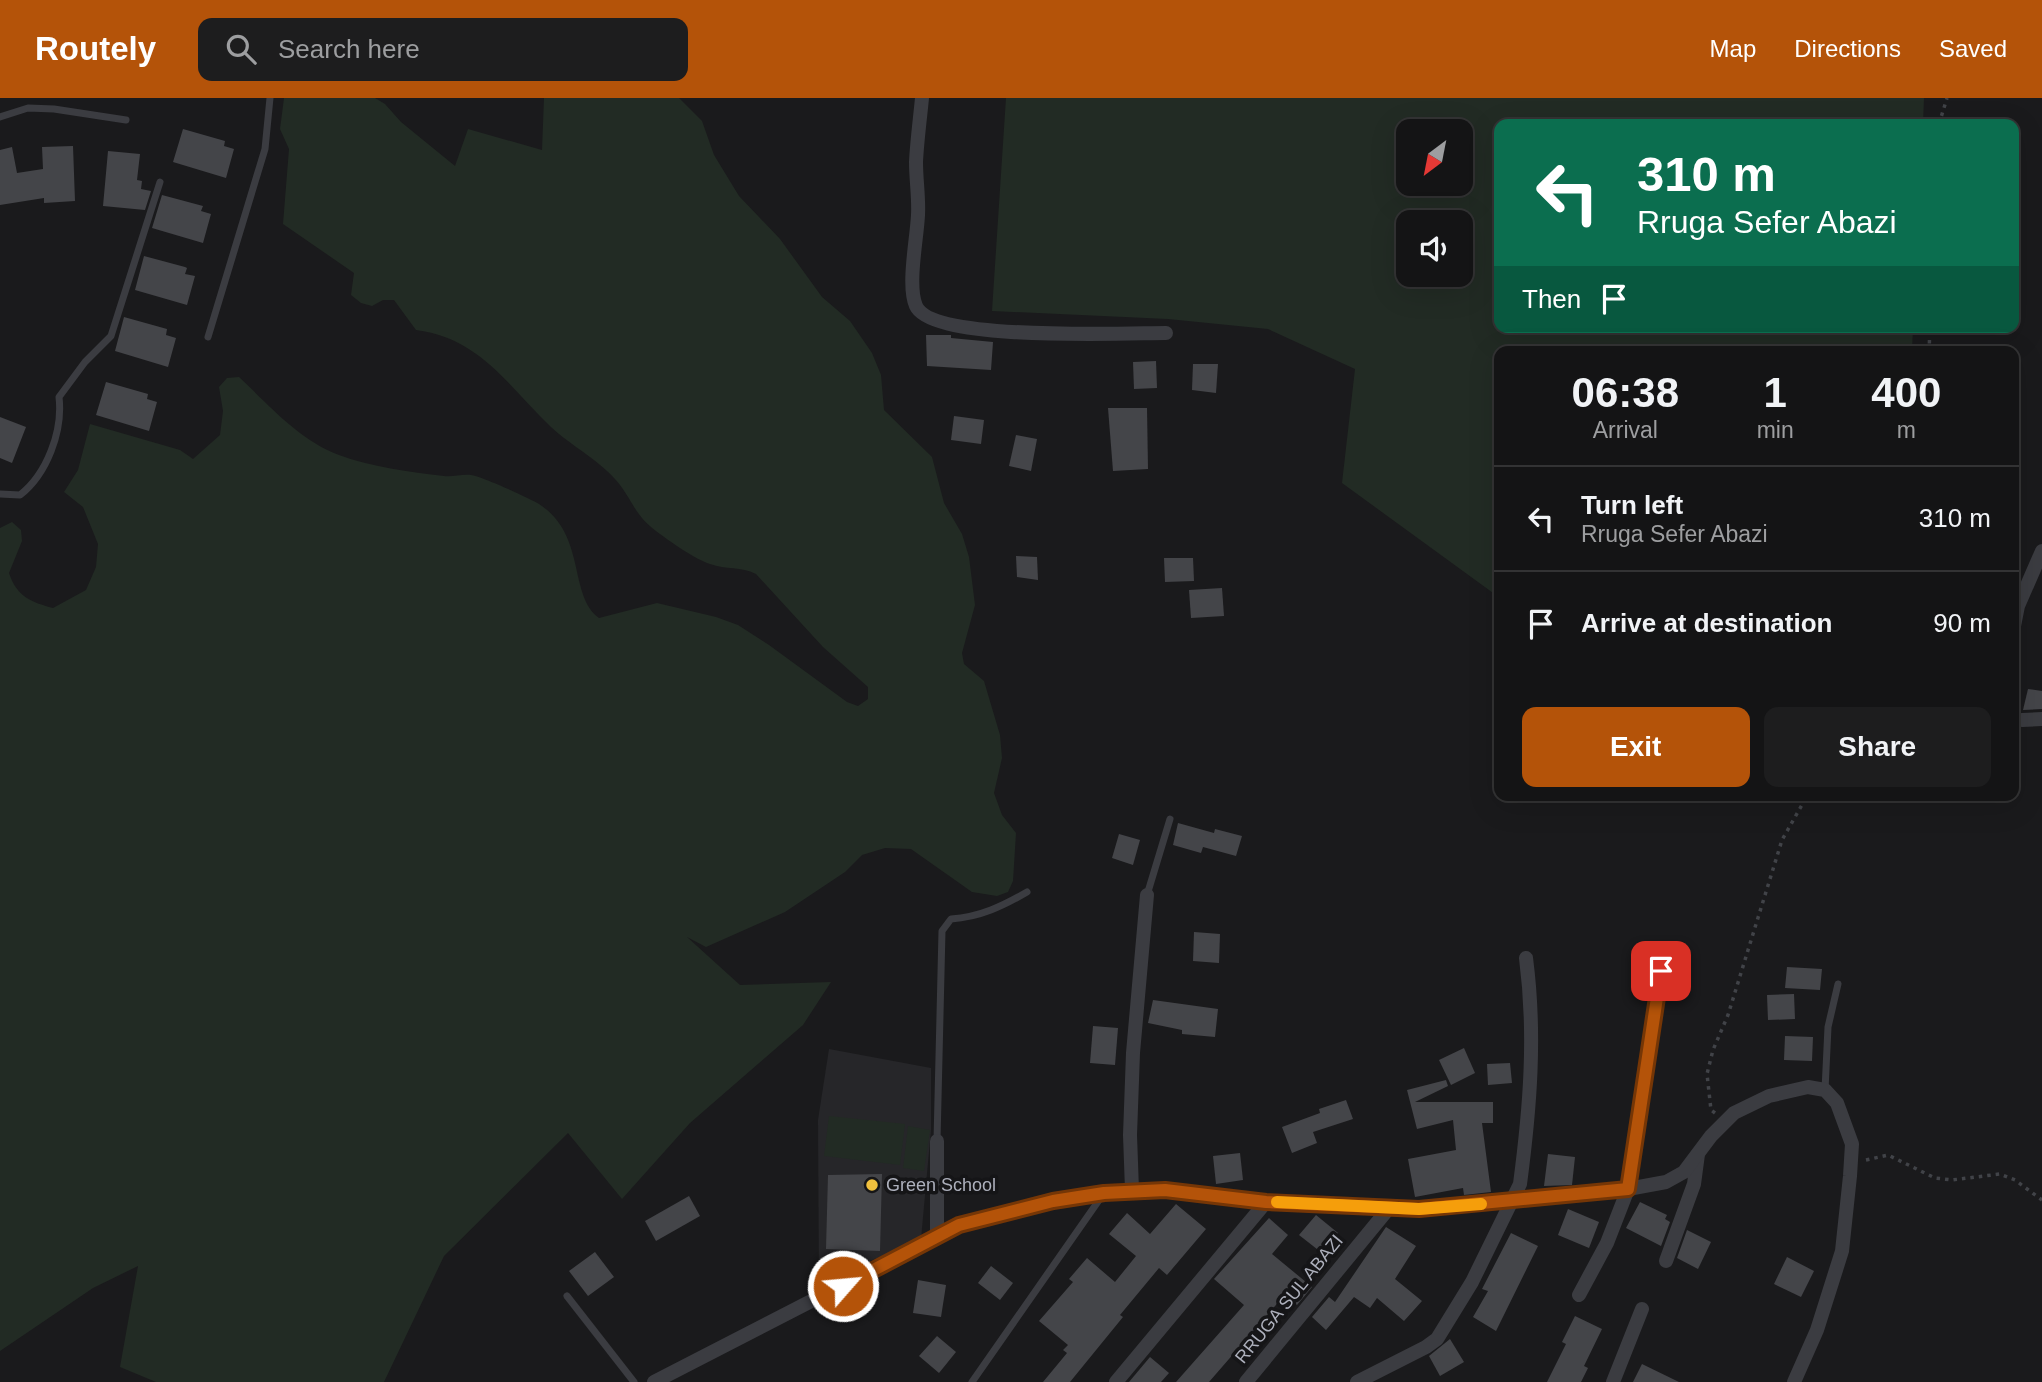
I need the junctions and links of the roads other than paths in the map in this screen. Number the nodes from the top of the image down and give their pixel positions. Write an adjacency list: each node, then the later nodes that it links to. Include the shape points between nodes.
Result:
1 (270, 98): 7 (lane, via 265,149)
2 (922, 98): 6 (street, via 913,289 916,306 926,317 1044,335)
3 (0, 117): 4 (lane, via 28,108)
4 (126, 120)
5 (160, 182): 8 (lane, via 111,336 59,397 61,412 48,459 35,483 20,495)
6 (1166, 333)
7 (208, 337)
8 (0, 494)
9 (2042, 551): 10 (street)
10 (2019, 604)
11 (2042, 719): 12 (street)
12 (2022, 720)
13 (1170, 819): 15 (lane)
14 (1027, 892): 20 (lane, via 978,915 951,919 942,931)
15 (1147, 895): 23 (street, via 1133,1053)
16 (1526, 958): 25 (street, via 1532,1004 1532,1077 1520,1184)
17 (1661, 971): 22 (street)
18 (1838, 984): 19 (lane, via 1828,1027)
19 (1825, 1090): 21 (street, via 1808,1087 1769,1096 1734,1113); 40 (street, via 1838,1103 1852,1144 1847,1214 1830,1292)
20 (937, 1141): 28 (street)
21 (1698, 1153): 22 (street, via 1684,1172 1665,1182); 29 (street, via 1695,1184)
22 (1628, 1189): 25 (street); 30 (street, via 1607,1244)
23 (1132, 1190): 24 (street); 26 (street)
24 (1104, 1193): 28 (street, via 959,1225); 35 (lane)
25 (1514, 1200): 27 (street); 38 (street, via 1437,1339)
26 (1266, 1202): 27 (street); 36 (street)
27 (1389, 1208): 37 (street, RRUGA SUL ABAZI)
28 (937, 1238): 34 (street)
29 (1666, 1261)
30 (1579, 1295)
31 (566, 1296): 33 (lane)
32 (1642, 1309): 39 (street)
33 (634, 1382)
34 (654, 1382)
35 (972, 1382)
36 (1116, 1382)
37 (1246, 1382)
38 (1357, 1382)
39 (1613, 1382)
40 (1794, 1382)

